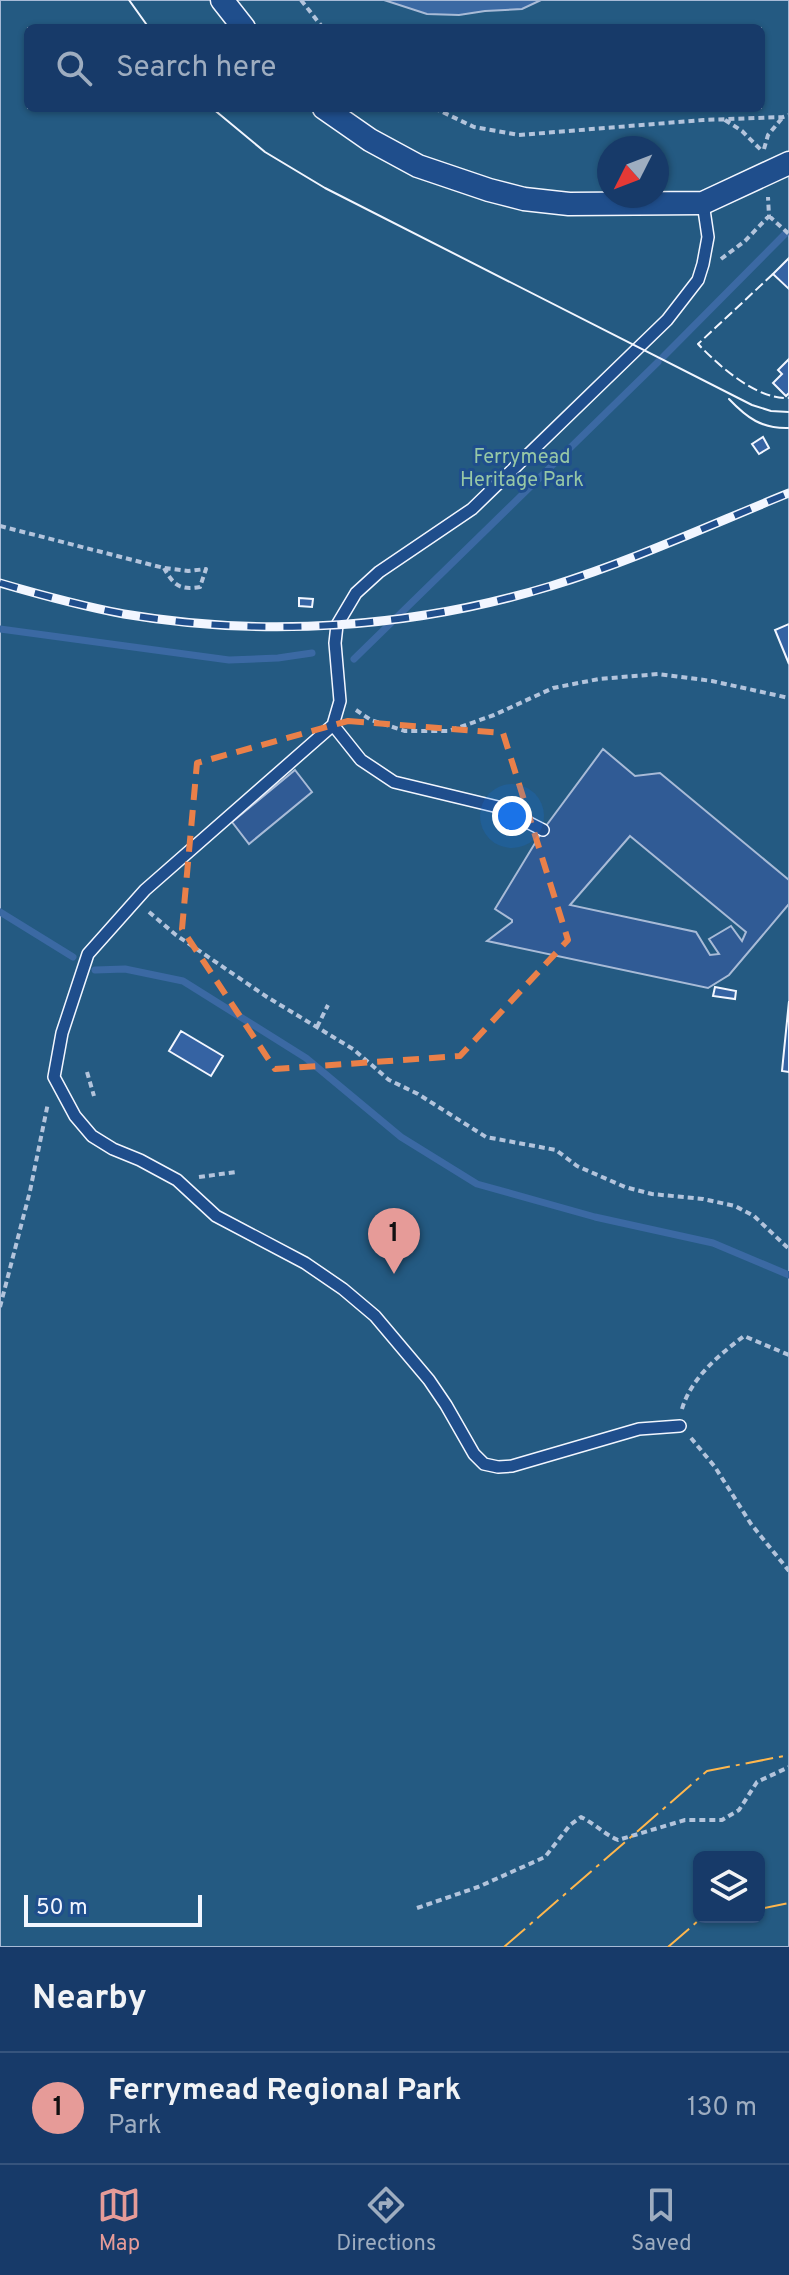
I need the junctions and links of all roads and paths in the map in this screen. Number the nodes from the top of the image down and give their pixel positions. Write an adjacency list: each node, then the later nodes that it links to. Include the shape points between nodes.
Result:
1 (222, 0): 3 (street)
2 (301, 0): 4 (path)
3 (241, 24)
4 (320, 24)
5 (330, 112): 12 (street, via 418,166 524,199)
6 (442, 112): 9 (path, via 474,127 519,135)
7 (789, 115): 8 (path)
8 (783, 117): 9 (path); 9 (path, via 763,151)
9 (725, 120)
10 (789, 163): 11 (street)
11 (767, 172): 12 (street); 13 (path)
12 (703, 203): 15 (lane, via 708,237)
13 (769, 216): 14 (path); 15 (path, via 730,254)
14 (789, 234)
15 (703, 264): 19 (lane, via 698,280 667,320 472,509 356,593 335,634)
16 (0, 526): 17 (path)
17 (164, 568): 17 (path, via 188,571 206,569 200,587 183,589 172,583)
18 (789, 698): 19 (path, via 658,674 599,679 553,688 449,731 405,731 371,720)
19 (340, 701): 20 (lane)
20 (333, 725): 21 (lane, via 361,760 394,782 498,807); 22 (lane)
21 (543, 830)
22 (132, 904): 24 (path); 26 (lane, via 88,954 62,1033)
23 (328, 1005): 24 (path)
24 (317, 1027): 30 (path, via 389,1080 486,1137 556,1150 577,1166 625,1187 735,1206 754,1216)
25 (87, 1072): 27 (path)
26 (54, 1077): 29 (lane, via 92,1136); 31 (path)
27 (94, 1096)
28 (236, 1172): 29 (path)
29 (177, 1180): 33 (lane, via 216,1216 305,1263 375,1316 429,1380 484,1464 512,1466 639,1429)
30 (789, 1249)
31 (0, 1307)
32 (789, 1355): 33 (path, via 744,1336 715,1357 688,1393)
33 (680, 1426): 34 (path)
34 (789, 1571)
35 (789, 1767): 36 (path, via 757,1782 739,1810 722,1820 685,1820 618,1840 581,1817 545,1857)
36 (417, 1908)

